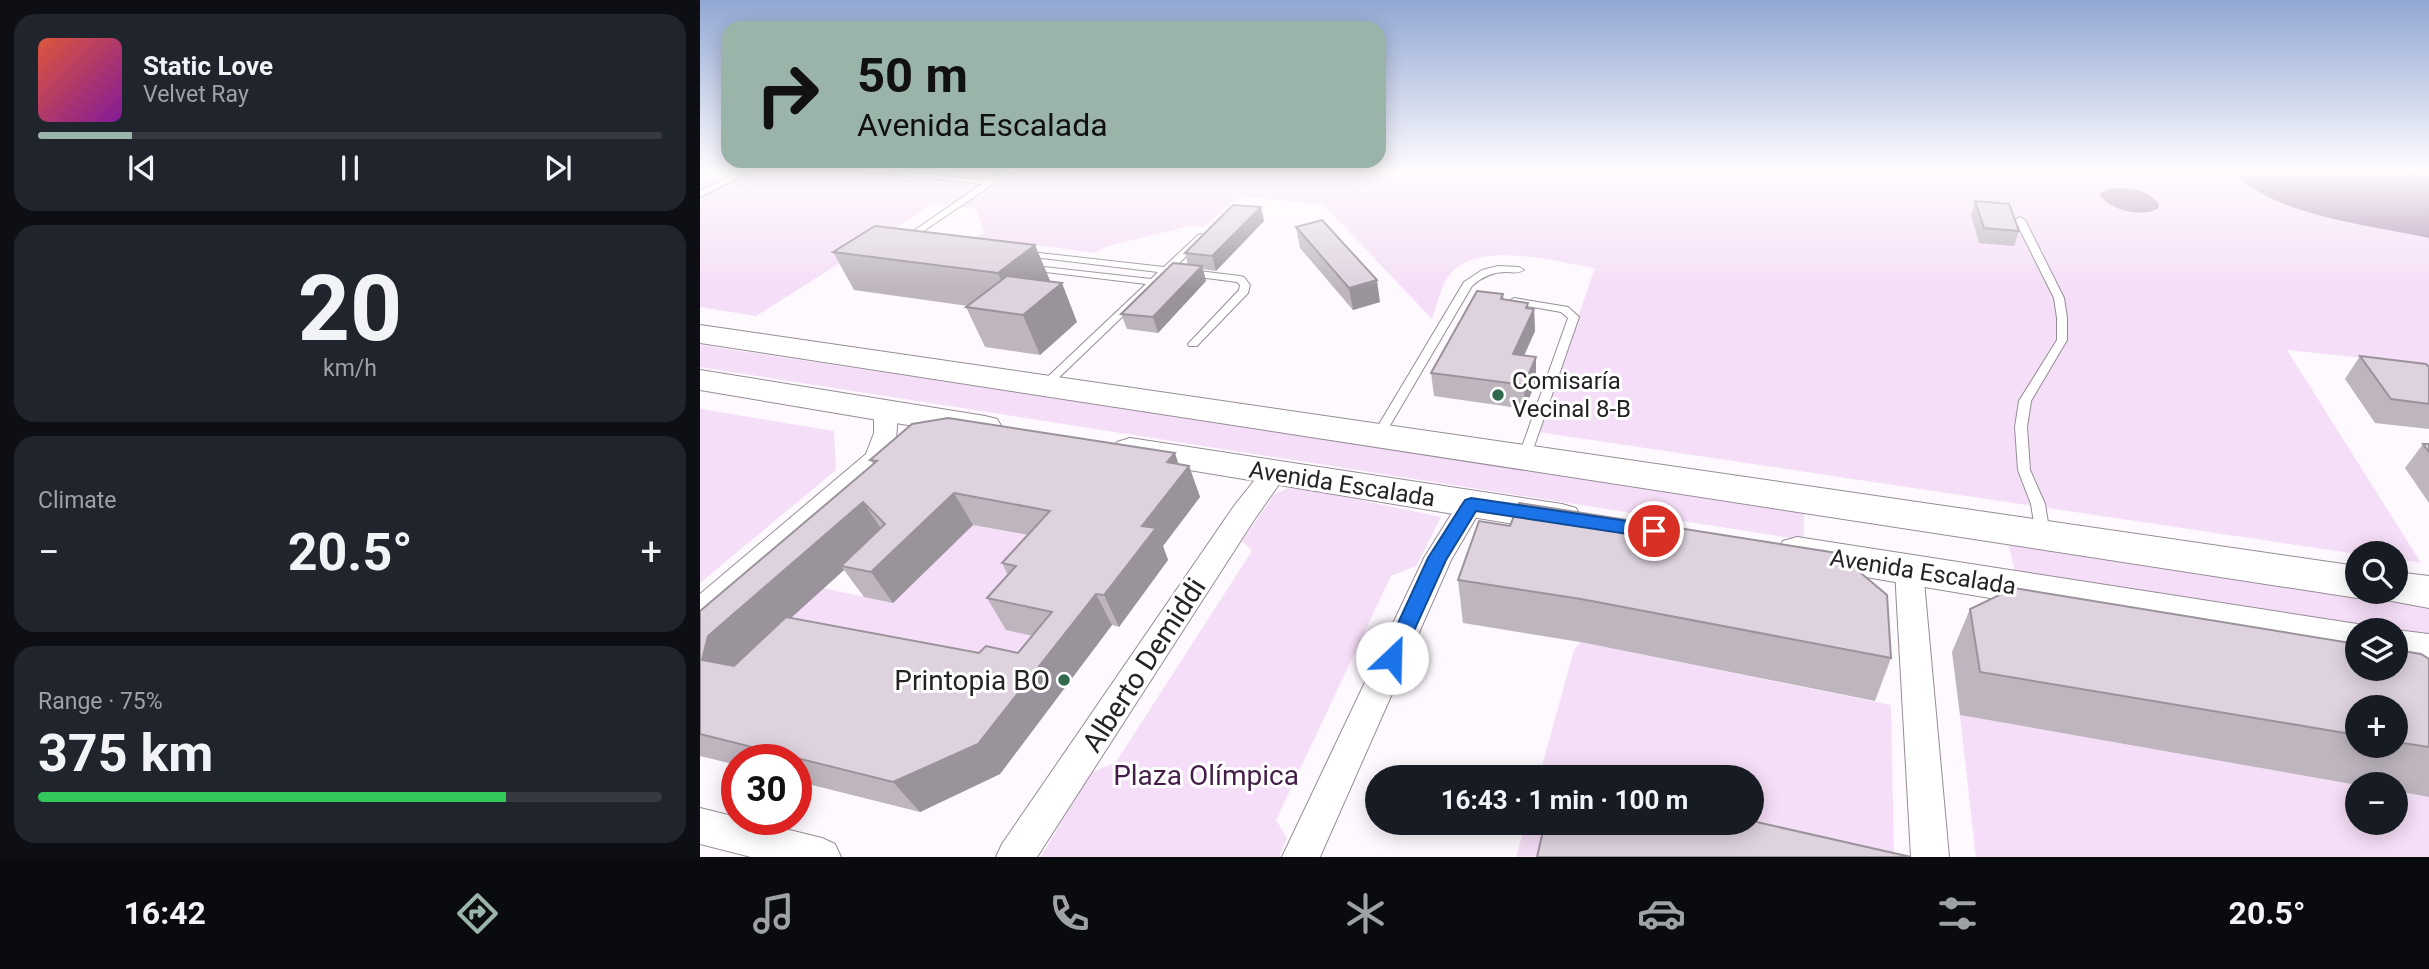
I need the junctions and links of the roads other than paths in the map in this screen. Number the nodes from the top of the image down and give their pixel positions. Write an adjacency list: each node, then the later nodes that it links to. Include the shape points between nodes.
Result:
1 (950, 210): 4 (lane)
2 (2020, 220): 29 (lane, via 2059,298 2062,318 2062,340 2025,401 2021,427 2024,470 2038,504)
3 (1208, 230): 9 (lane)
4 (905, 240): 5 (lane); 6 (lane)
5 (919, 242)
6 (909, 252)
7 (1015, 252): 9 (lane)
8 (1017, 265): 11 (lane)
9 (1167, 269): 11 (lane); 14 (lane, via 1240,279 1245,285)
10 (1519, 270): 20 (lane, via 1493,269 1468,284)
11 (1153, 282): 16 (lane)
12 (1502, 300): 22 (lane, via 1564,309 1574,317)
13 (700, 334): 16 (main road)
14 (1194, 344)
15 (700, 380): 17 (main road)
16 (1044, 386): 20 (main road)
17 (886, 411): 18 (main road); 23 (street, via 886,433)
18 (966, 424): 19 (main road); 23 (street)
19 (1023, 433)
20 (1378, 436): 22 (main road)
21 (1102, 446): 24 (main road, Avenida Escalada)
22 (1524, 457): 26 (main road)
23 (877, 458): 37 (street)
24 (1274, 473): 25 (main road, Avenida Escalada); 43 (street, Alberto Demiddi)
25 (1471, 504): 27 (main road, Avenida Escalada); 44 (street, via 1438,558)
26 (1868, 509): 28 (main road); 31 (main road, via 1832,520 1820,534)
27 (1593, 522)
28 (1967, 524): 29 (main road); 33 (main road, via 1985,539 1991,557)
29 (2043, 535): 34 (main road)
30 (1768, 548): 31 (main road, Avenida Escalada)
31 (1836, 558): 32 (main road, Avenida Escalada)
32 (1909, 570): 33 (main road, Avenida Escalada); 45 (street)
33 (1957, 578): 38 (main road, Avenida Escalada)
34 (2345, 580)
35 (2408, 589): 36 (main road)
36 (2429, 593)
37 (700, 611)
38 (2345, 640)
39 (2408, 650): 40 (main road)
40 (2429, 653)
41 (700, 826): 42 (street)
42 (822, 857)
43 (1015, 857)
44 (1301, 857)
45 (1930, 857)

